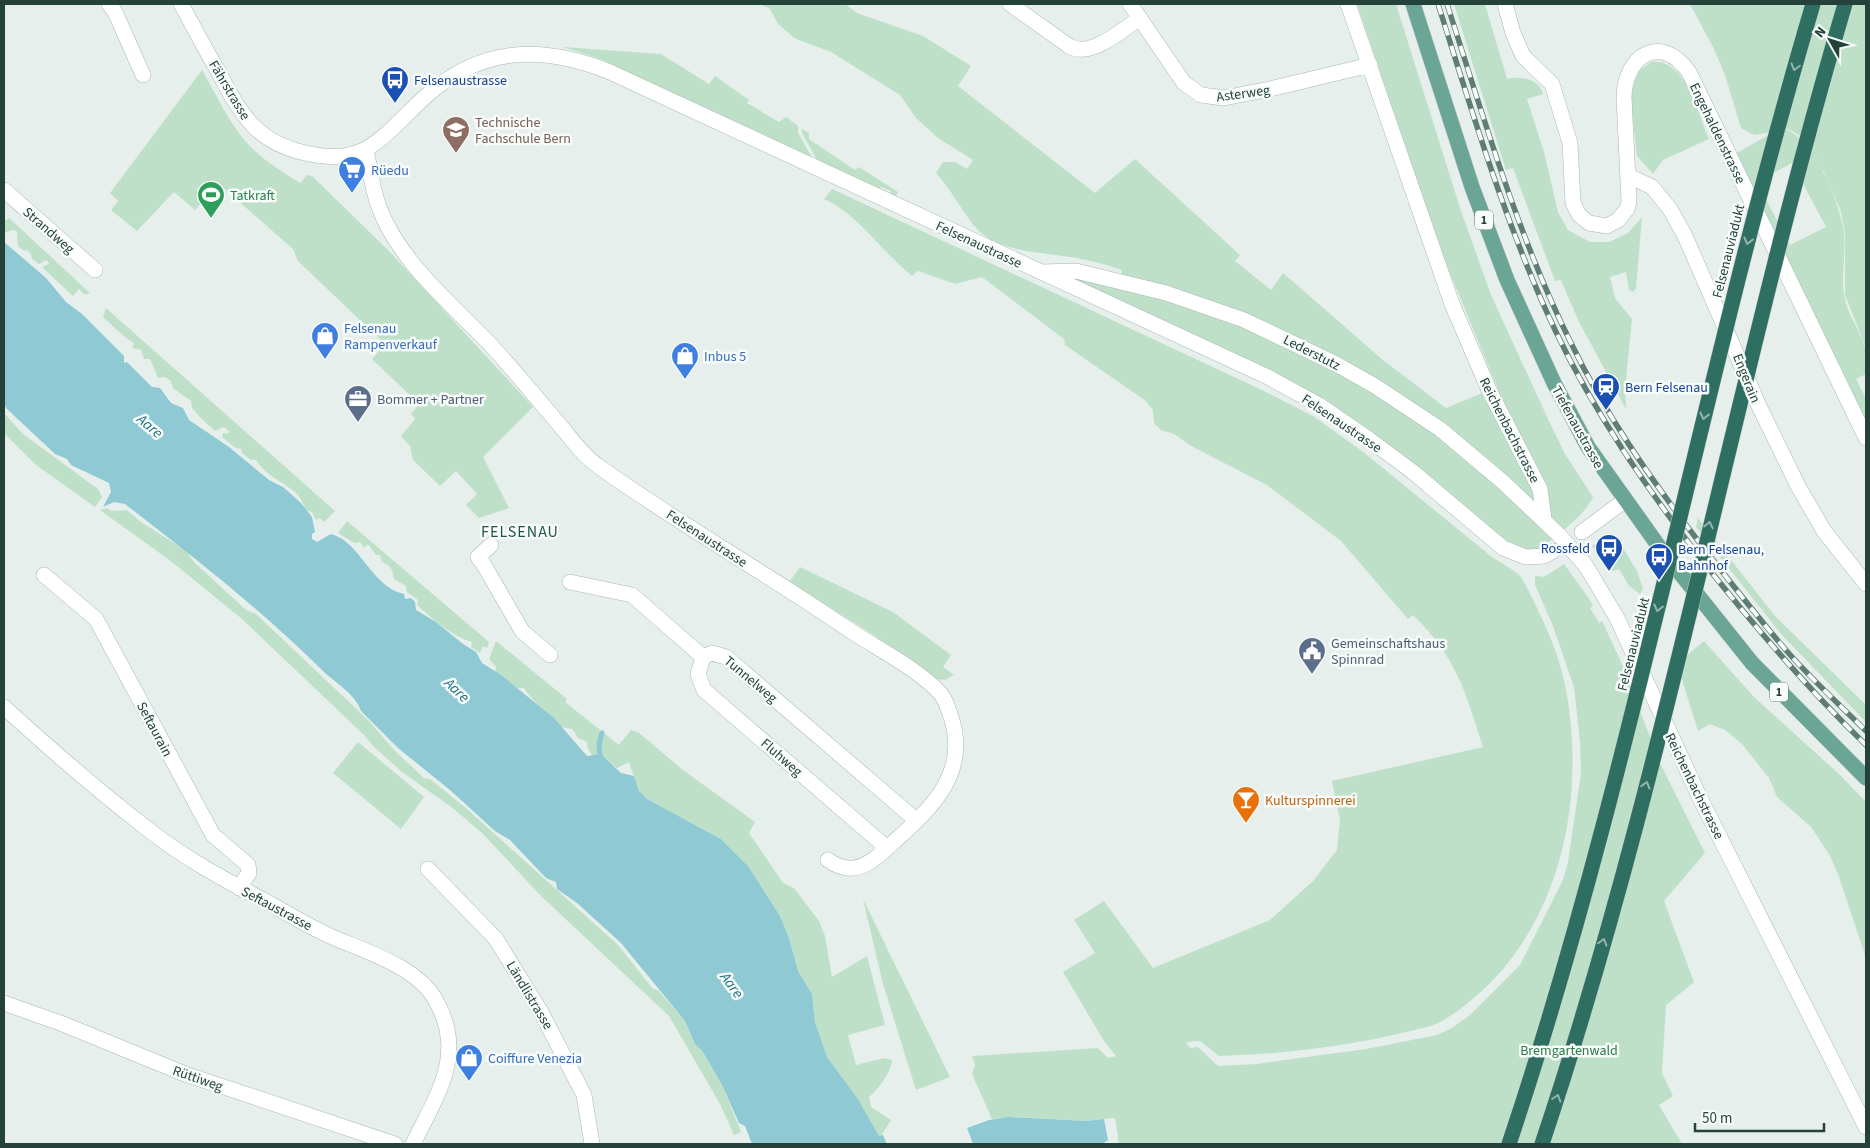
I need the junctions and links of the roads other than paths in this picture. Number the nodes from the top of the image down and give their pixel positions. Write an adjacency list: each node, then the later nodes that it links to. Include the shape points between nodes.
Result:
1 (109, 4): 12 (street)
2 (181, 4): 14 (street, Fährstrasse, via 240,112 260,134 287,149 323,157 350,156)
3 (1010, 4): 10 (street, via 1080,51 1092,48)
4 (1130, 4): 10 (street, Asterweg)
5 (1348, 4): 11 (street, Reichenbachstrasse)
6 (1414, 4): 20 (main road, Tiefenaustrasse / 1, via 1472,187 1507,280 1576,428)
7 (1505, 4): 15 (street, Engehaldenstrasse, via 1523,56 1552,84 1570,143 1573,203 1579,215 1595,225 1607,226 1618,220 1629,202)
8 (1814, 4): 42 (highway, Felsenauviadukt, one-way to 42, bridge, via 1757,203 1590,878)
9 (1845, 4): 43 (highway, one-way to 9, bridge, via 1591,985 1649,772 1755,337)
10 (1140, 18): 11 (street, Asterweg, via 1184,83 1194,92 1209,97 1224,98 1270,89)
11 (1370, 65): 21 (street, Reichenbachstrasse, via 1457,319 1540,489)
12 (143, 75)
13 (384, 135): 14 (street, Fährstrasse); 18 (street, Felsenaustrasse, via 444,82 475,64 526,53 568,58 610,72)
14 (366, 150): 32 (street, Felsenaustrasse, via 378,205 406,253 590,460 752,568 787,587 940,693 947,705 956,738 956,760 942,791)
15 (1629, 176): 19 (street, Engehaldenstrasse, via 1624,83 1628,70 1636,61 1648,53 1660,52 1682,62 1689,72); 27 (street, Engerain, via 1652,188 1670,209 1798,486 1824,531)
16 (4, 190): 17 (street, Strandweg)
17 (95, 270)
18 (1040, 272): 21 (street, Lederstutz, via 1076,271 1166,293 1221,311 1290,340 1375,386 1440,429); 24 (street, Felsenaustrasse, via 1268,377 1319,405 1413,472 1490,538 1514,554 1534,557)
19 (1866, 438)
20 (1624, 502): 22 (street); 31 (main road, Tiefenaustrasse / 1, via 1752,664)
21 (1544, 519): 38 (street, Reichenbachstrasse, via 1586,566 1617,618 1699,796)
22 (1582, 532)
23 (491, 545): 28 (street, via 478,557 522,631)
24 (1553, 551)
25 (44, 575): 36 (street, Seftaurain, via 96,619 213,835 248,865 249,873)
26 (570, 582): 29 (street, Tunnelweg, via 632,595)
27 (1866, 584)
28 (550, 655)
29 (703, 657): 32 (street, Tunnelweg, via 712,653 726,657); 33 (street, Fluhweg, via 698,674 704,690)
30 (4, 706): 36 (street, Seftaustrasse, via 146,828)
31 (1866, 778)
32 (916, 820): 33 (street, Felsenaustrasse)
33 (887, 848): 34 (street, Felsenaustrasse, via 852,868 835,865)
34 (828, 860)
35 (428, 869): 41 (street, Ländlistrasse, via 496,939 542,1014 584,1095)
36 (240, 888): 40 (street, Seftaustrasse, via 326,934 403,969 425,986 434,998 446,1022 450,1055 443,1082)
37 (4, 1003): 39 (street, Rüttiweg, via 185,1074)
38 (1866, 1127)
39 (395, 1144)
40 (413, 1144)
41 (592, 1144)
42 (1509, 1144)
43 (1542, 1144)

